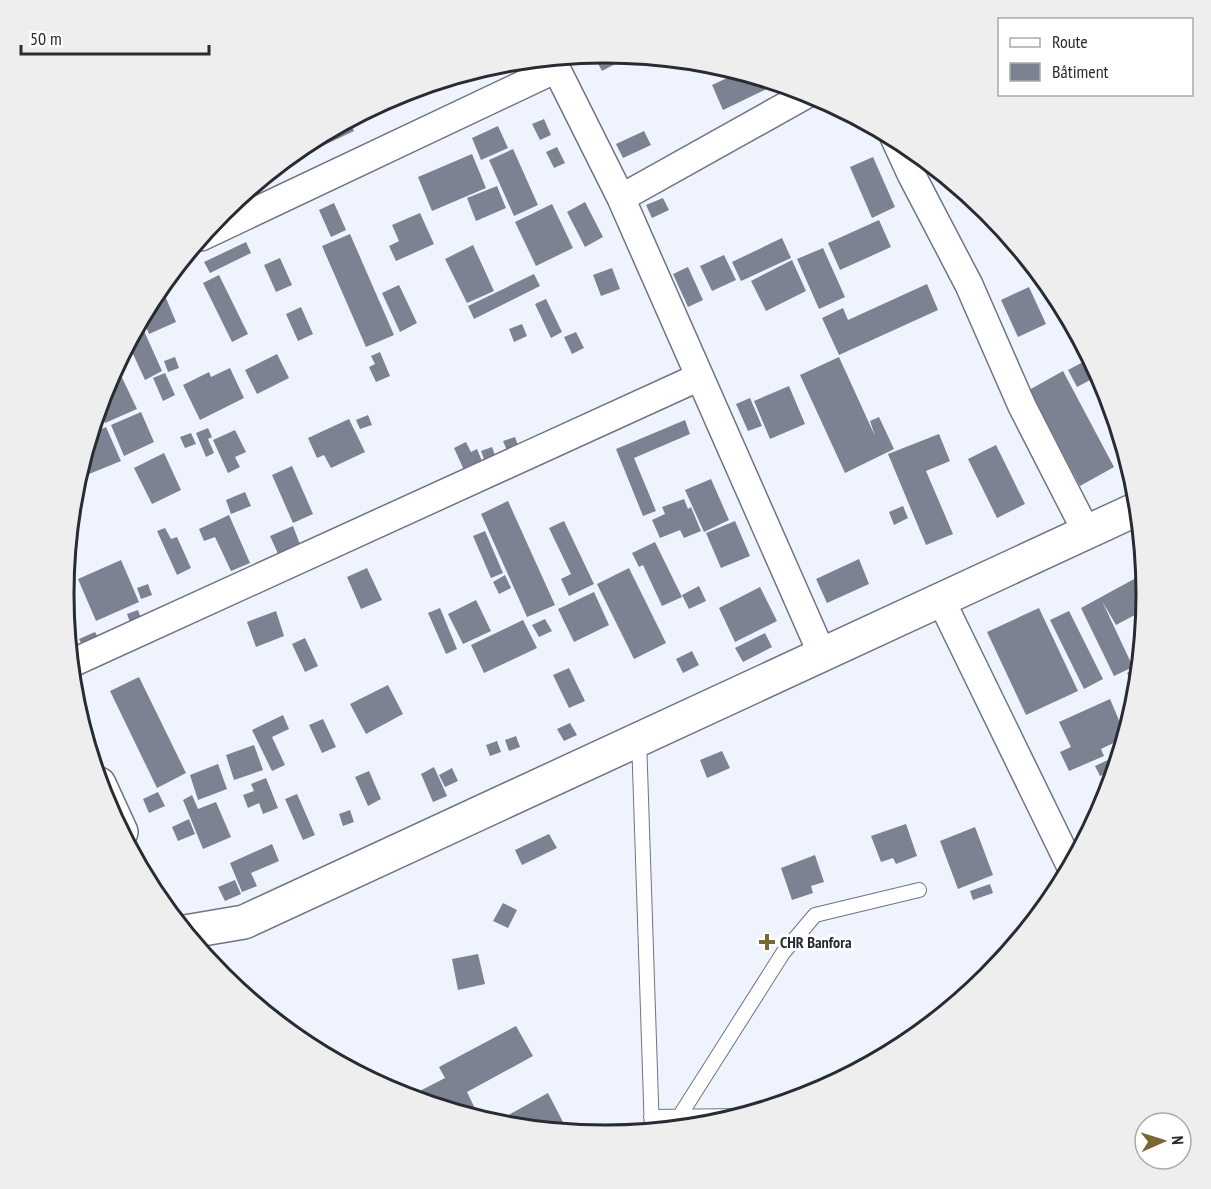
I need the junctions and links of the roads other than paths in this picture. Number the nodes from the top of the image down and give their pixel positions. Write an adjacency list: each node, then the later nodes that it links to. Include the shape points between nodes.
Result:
1 (555, 66): 5 (street)
2 (549, 67): 6 (street)
3 (798, 99): 5 (street)
4 (922, 170): 9 (street, via 1022,406)
5 (621, 198): 7 (street)
6 (223, 226)
7 (699, 377): 11 (street); 12 (street)
8 (1130, 512): 9 (main road)
9 (1087, 533): 10 (main road)
10 (940, 598): 11 (main road); 14 (street)
11 (822, 654): 13 (main road)
12 (79, 660)
13 (639, 738): 16 (main road, via 243,922); 19 (lane)
14 (1067, 858)
15 (919, 890): 17 (lane, via 815,915 783,953)
16 (194, 930)
17 (679, 1117): 18 (lane); 19 (lane)
18 (705, 1117)
19 (651, 1118): 20 (lane)
20 (651, 1124)

